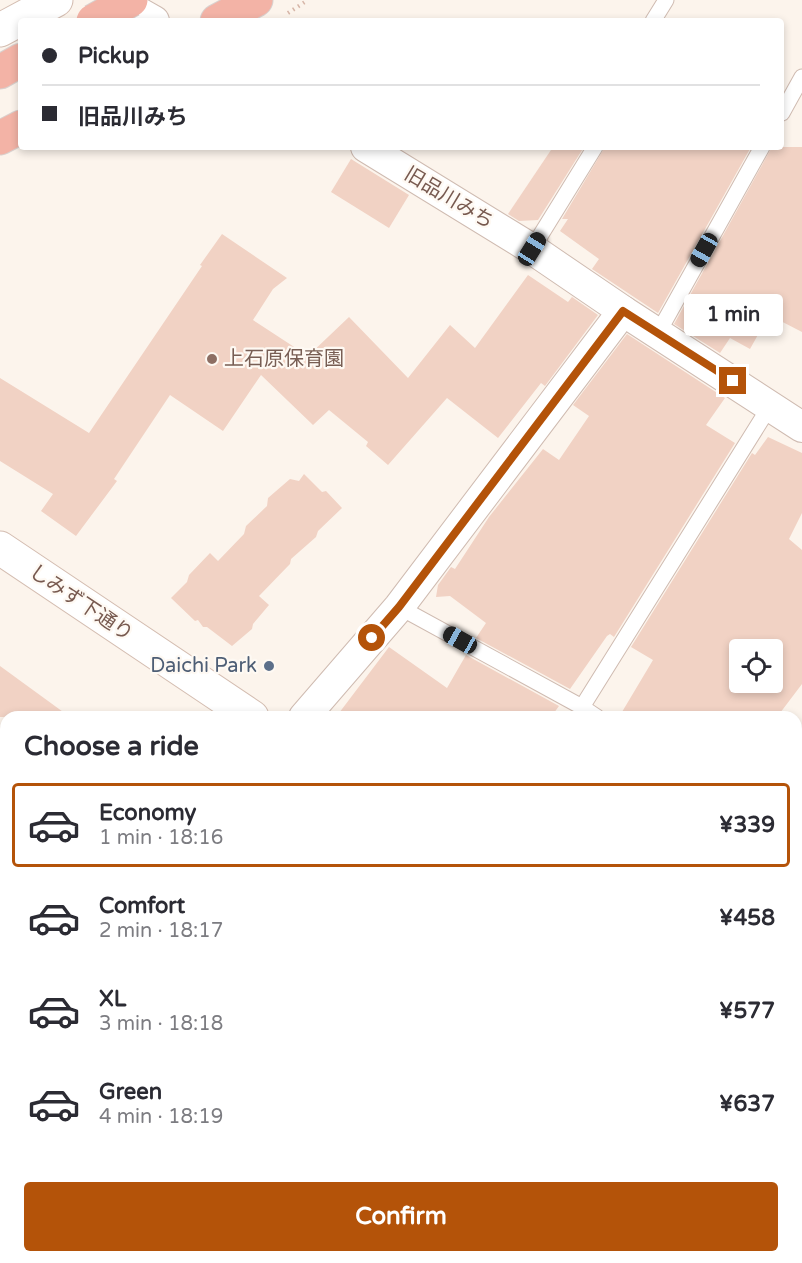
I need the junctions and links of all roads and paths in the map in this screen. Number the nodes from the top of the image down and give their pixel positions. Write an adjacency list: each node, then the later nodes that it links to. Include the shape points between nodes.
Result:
1 (56, 0): 7 (street)
2 (117, 0): 9 (street)
3 (131, 0): 8 (highway, bridge)
4 (308, 0): 6 (path)
5 (666, 0): 11 (lane)
6 (269, 8): 10 (highway)
7 (22, 18)
8 (98, 18)
9 (149, 18)
10 (229, 18)
11 (655, 18)
12 (18, 20): 13 (street)
13 (0, 30)
14 (18, 62): 15 (highway)
15 (0, 72)
16 (802, 77): 17 (lane)
17 (784, 109)
18 (18, 129): 19 (highway)
19 (0, 138)
20 (371, 150): 23 (street, 旧品川みち)
21 (593, 150): 23 (lane)
22 (760, 150): 25 (lane)
23 (532, 249): 24 (street, 旧品川みち)
24 (623, 311): 25 (street, 旧品川みち); 29 (street)
25 (658, 333): 26 (street, 旧品川みち)
26 (770, 406): 27 (street, 旧品川みち); 30 (lane)
27 (802, 427)
28 (0, 548): 31 (street, しみず下通り)
29 (399, 607): 30 (lane); 32 (street)
30 (582, 707): 33 (lane)
31 (243, 711)
32 (309, 711)
33 (588, 711)

